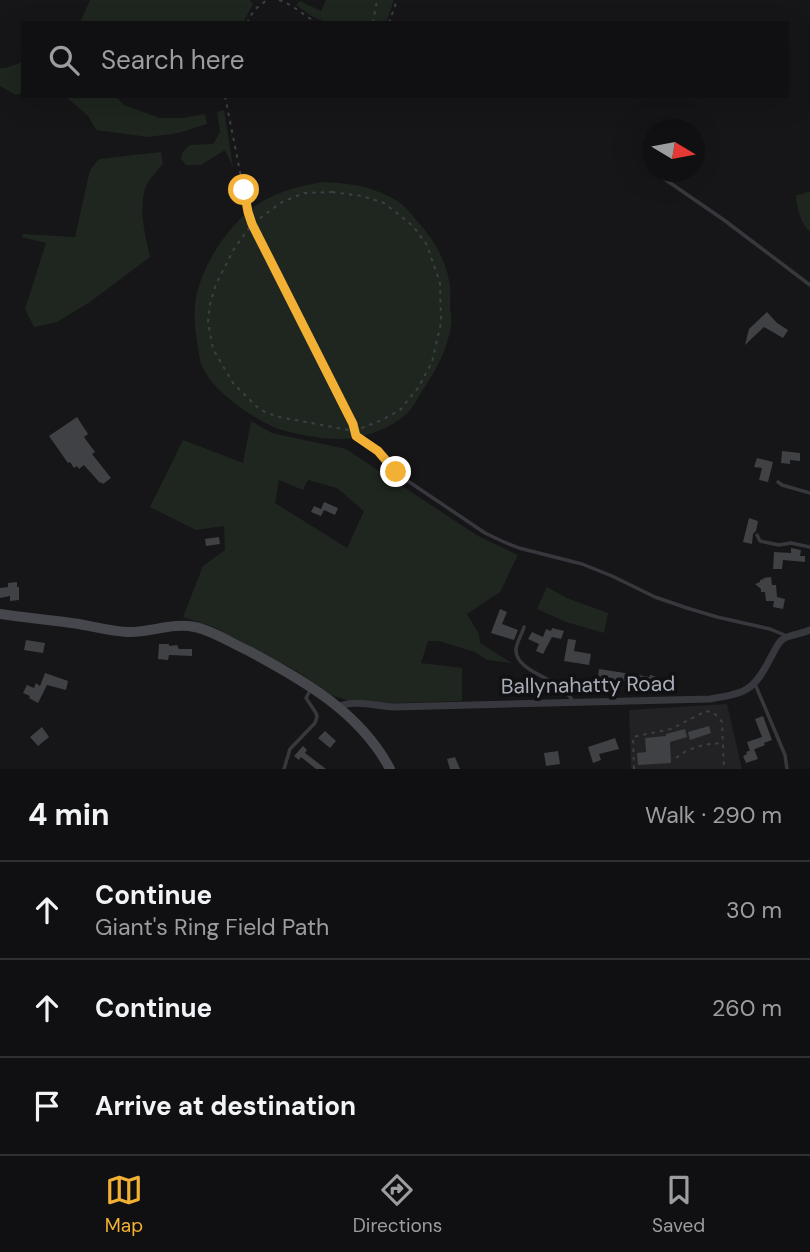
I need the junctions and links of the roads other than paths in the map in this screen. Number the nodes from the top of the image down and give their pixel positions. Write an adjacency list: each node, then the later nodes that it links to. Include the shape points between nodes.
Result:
1 (669, 182): 2 (lane)
2 (810, 285)
3 (378, 451): 11 (lane, via 396,472 504,542 582,564 687,608)
4 (778, 482): 5 (lane)
5 (810, 493)
6 (757, 535): 7 (lane, via 769,544)
7 (810, 547)
8 (0, 614): 13 (main road, via 130,632 193,626)
9 (524, 627): 14 (lane, via 516,649 519,660 557,684)
10 (810, 630): 11 (street)
11 (787, 636): 12 (street)
12 (755, 684): 14 (street, Ballynahatty Road, via 710,699); 18 (lane)
13 (312, 688): 15 (main road); 16 (lane, via 306,698 316,713 315,723 290,749)
14 (575, 703): 15 (street, Ballynahatty Road)
15 (338, 707): 17 (main road, via 370,738)
16 (284, 769)
17 (390, 769)
18 (787, 769)

